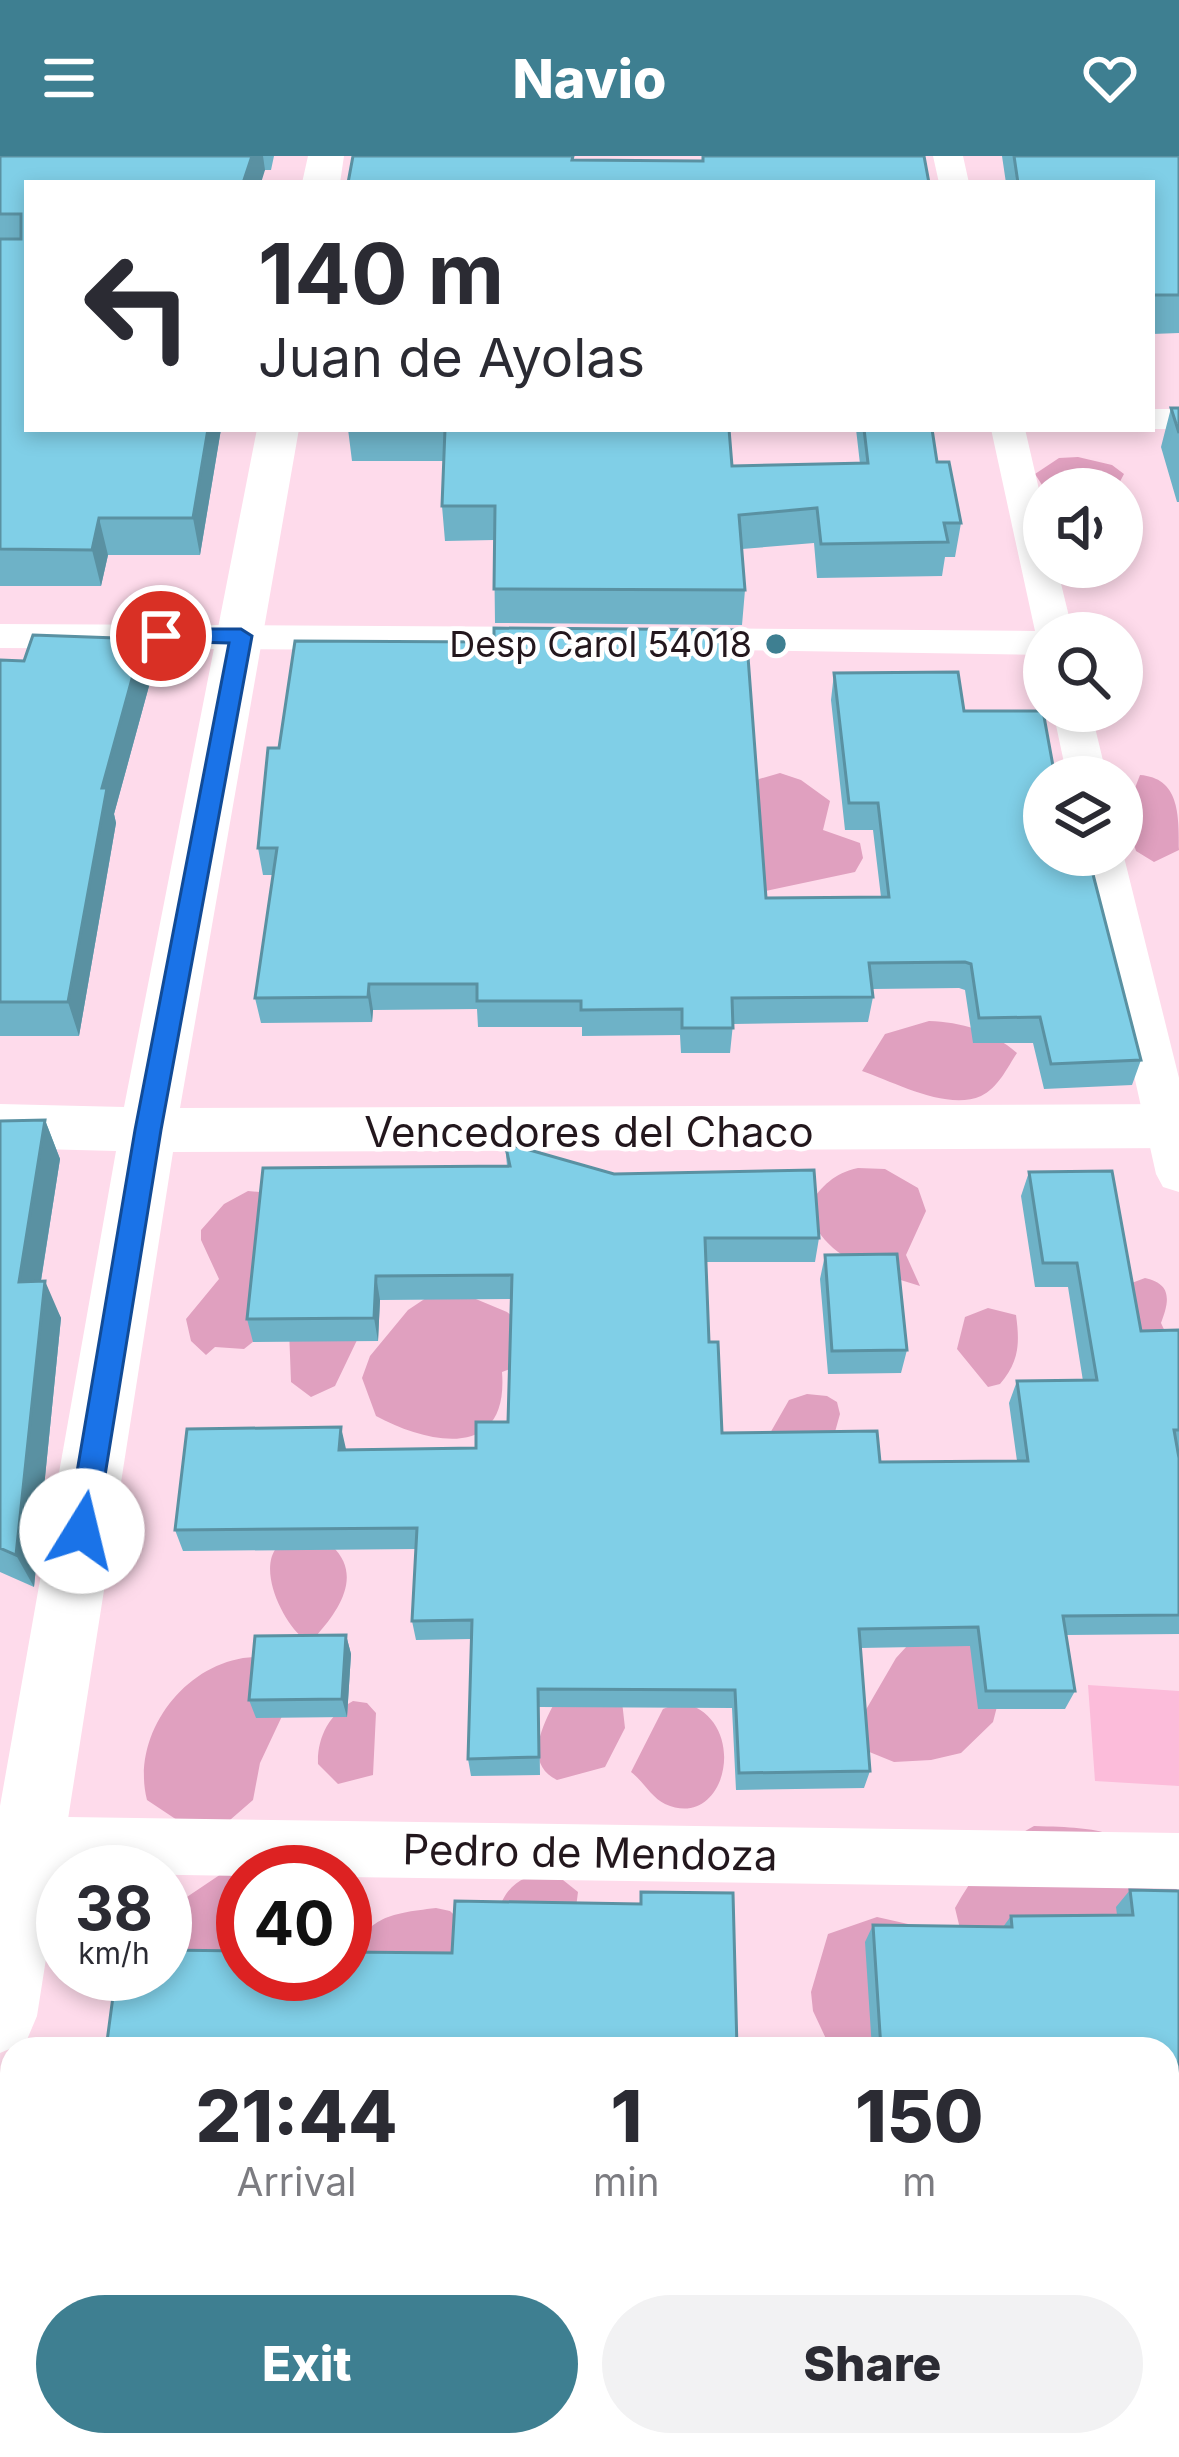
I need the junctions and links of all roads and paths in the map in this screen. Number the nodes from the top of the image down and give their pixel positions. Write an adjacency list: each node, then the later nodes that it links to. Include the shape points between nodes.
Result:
1 (277, 432): 5 (street)
2 (1009, 432): 3 (street)
3 (1049, 612)
4 (0, 636): 5 (street)
5 (241, 636): 6 (street); 11 (street)
6 (595, 639)
7 (643, 639): 8 (street)
8 (1023, 643)
9 (1110, 876): 12 (street)
10 (0, 1126): 11 (street, Vencedores del Chaco)
11 (148, 1130): 12 (street, Vencedores del Chaco); 13 (street)
12 (1175, 1142)
13 (15, 1844): 14 (street, Pedro de Mendoza); 15 (street)
14 (1179, 1861)
15 (0, 2016)

